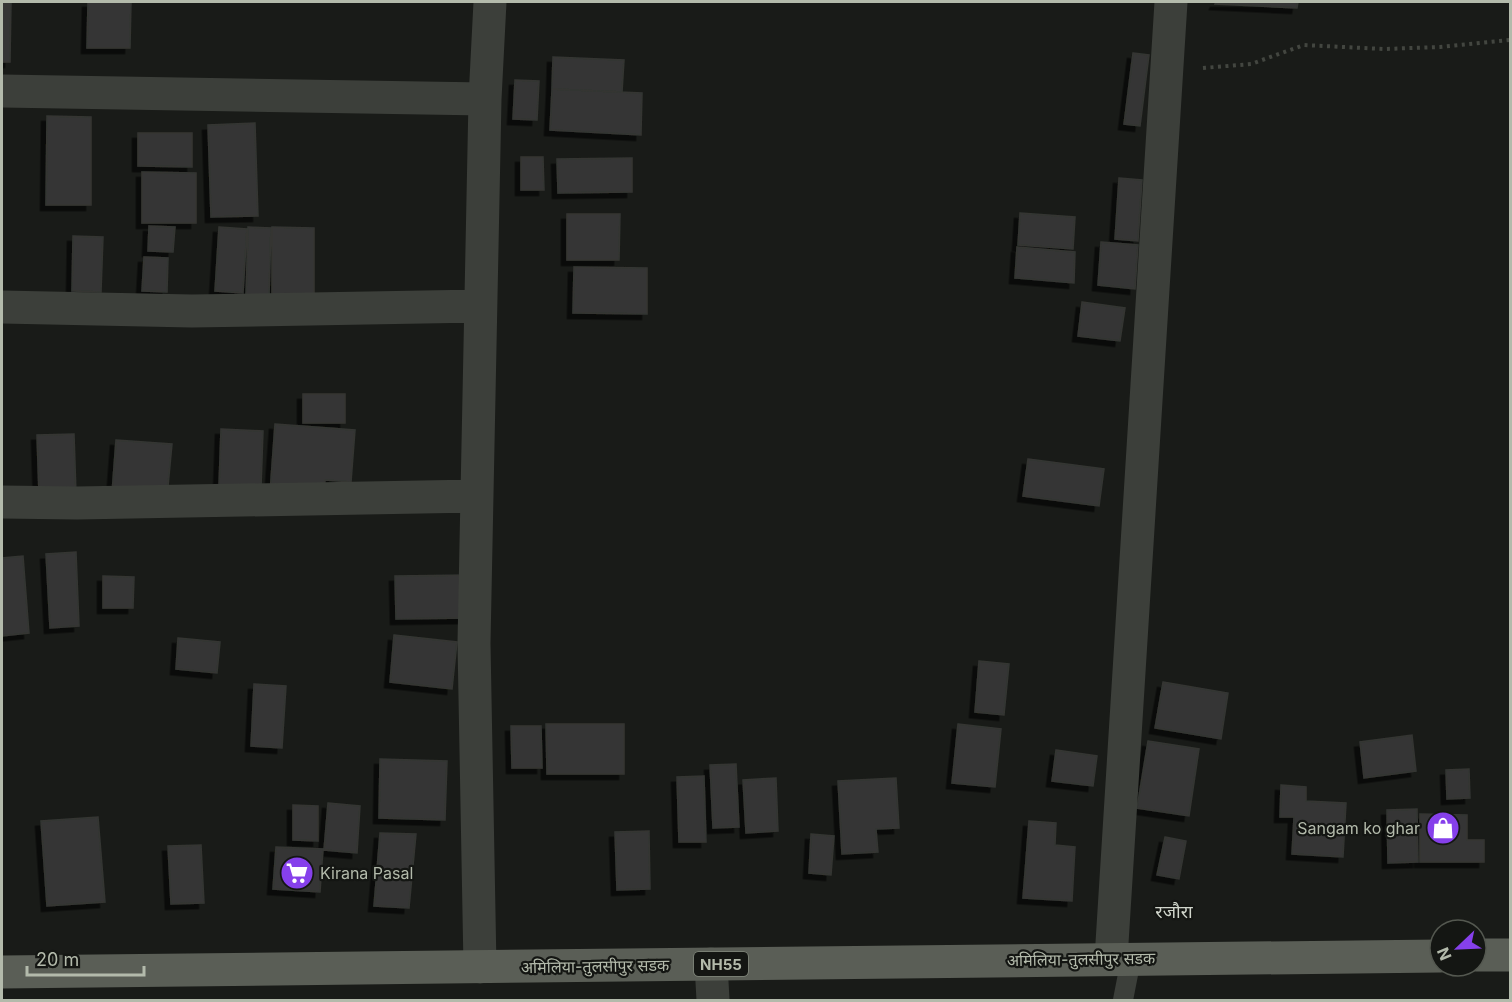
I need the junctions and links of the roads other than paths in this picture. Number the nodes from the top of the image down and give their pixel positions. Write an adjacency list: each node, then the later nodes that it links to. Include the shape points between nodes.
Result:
1 (490, 2): 4 (street)
2 (1171, 2): 12 (street)
3 (2, 91): 4 (street)
4 (485, 99): 5 (street)
5 (480, 306): 6 (street, via 192,311); 7 (street)
6 (2, 307)
7 (477, 496): 8 (street); 14 (street, via 474,655)
8 (2, 502)
9 (1488, 955): 10 (main road)
10 (1510, 955)
11 (1428, 956): 12 (main road, अमिलिया-तुलसीपुर सडक / NH55)
12 (1121, 959): 13 (main road, अमिलिया-तुलसीपुर सडक / NH55); 17 (lane)
13 (711, 964): 14 (main road, अमिलिया-तुलसीपुर सडक / NH55); 16 (street)
14 (480, 967): 15 (main road, अमिलिया-तुलसीपुर सडक / NH55)
15 (2, 972)
16 (713, 1000)
17 (1123, 1000)

